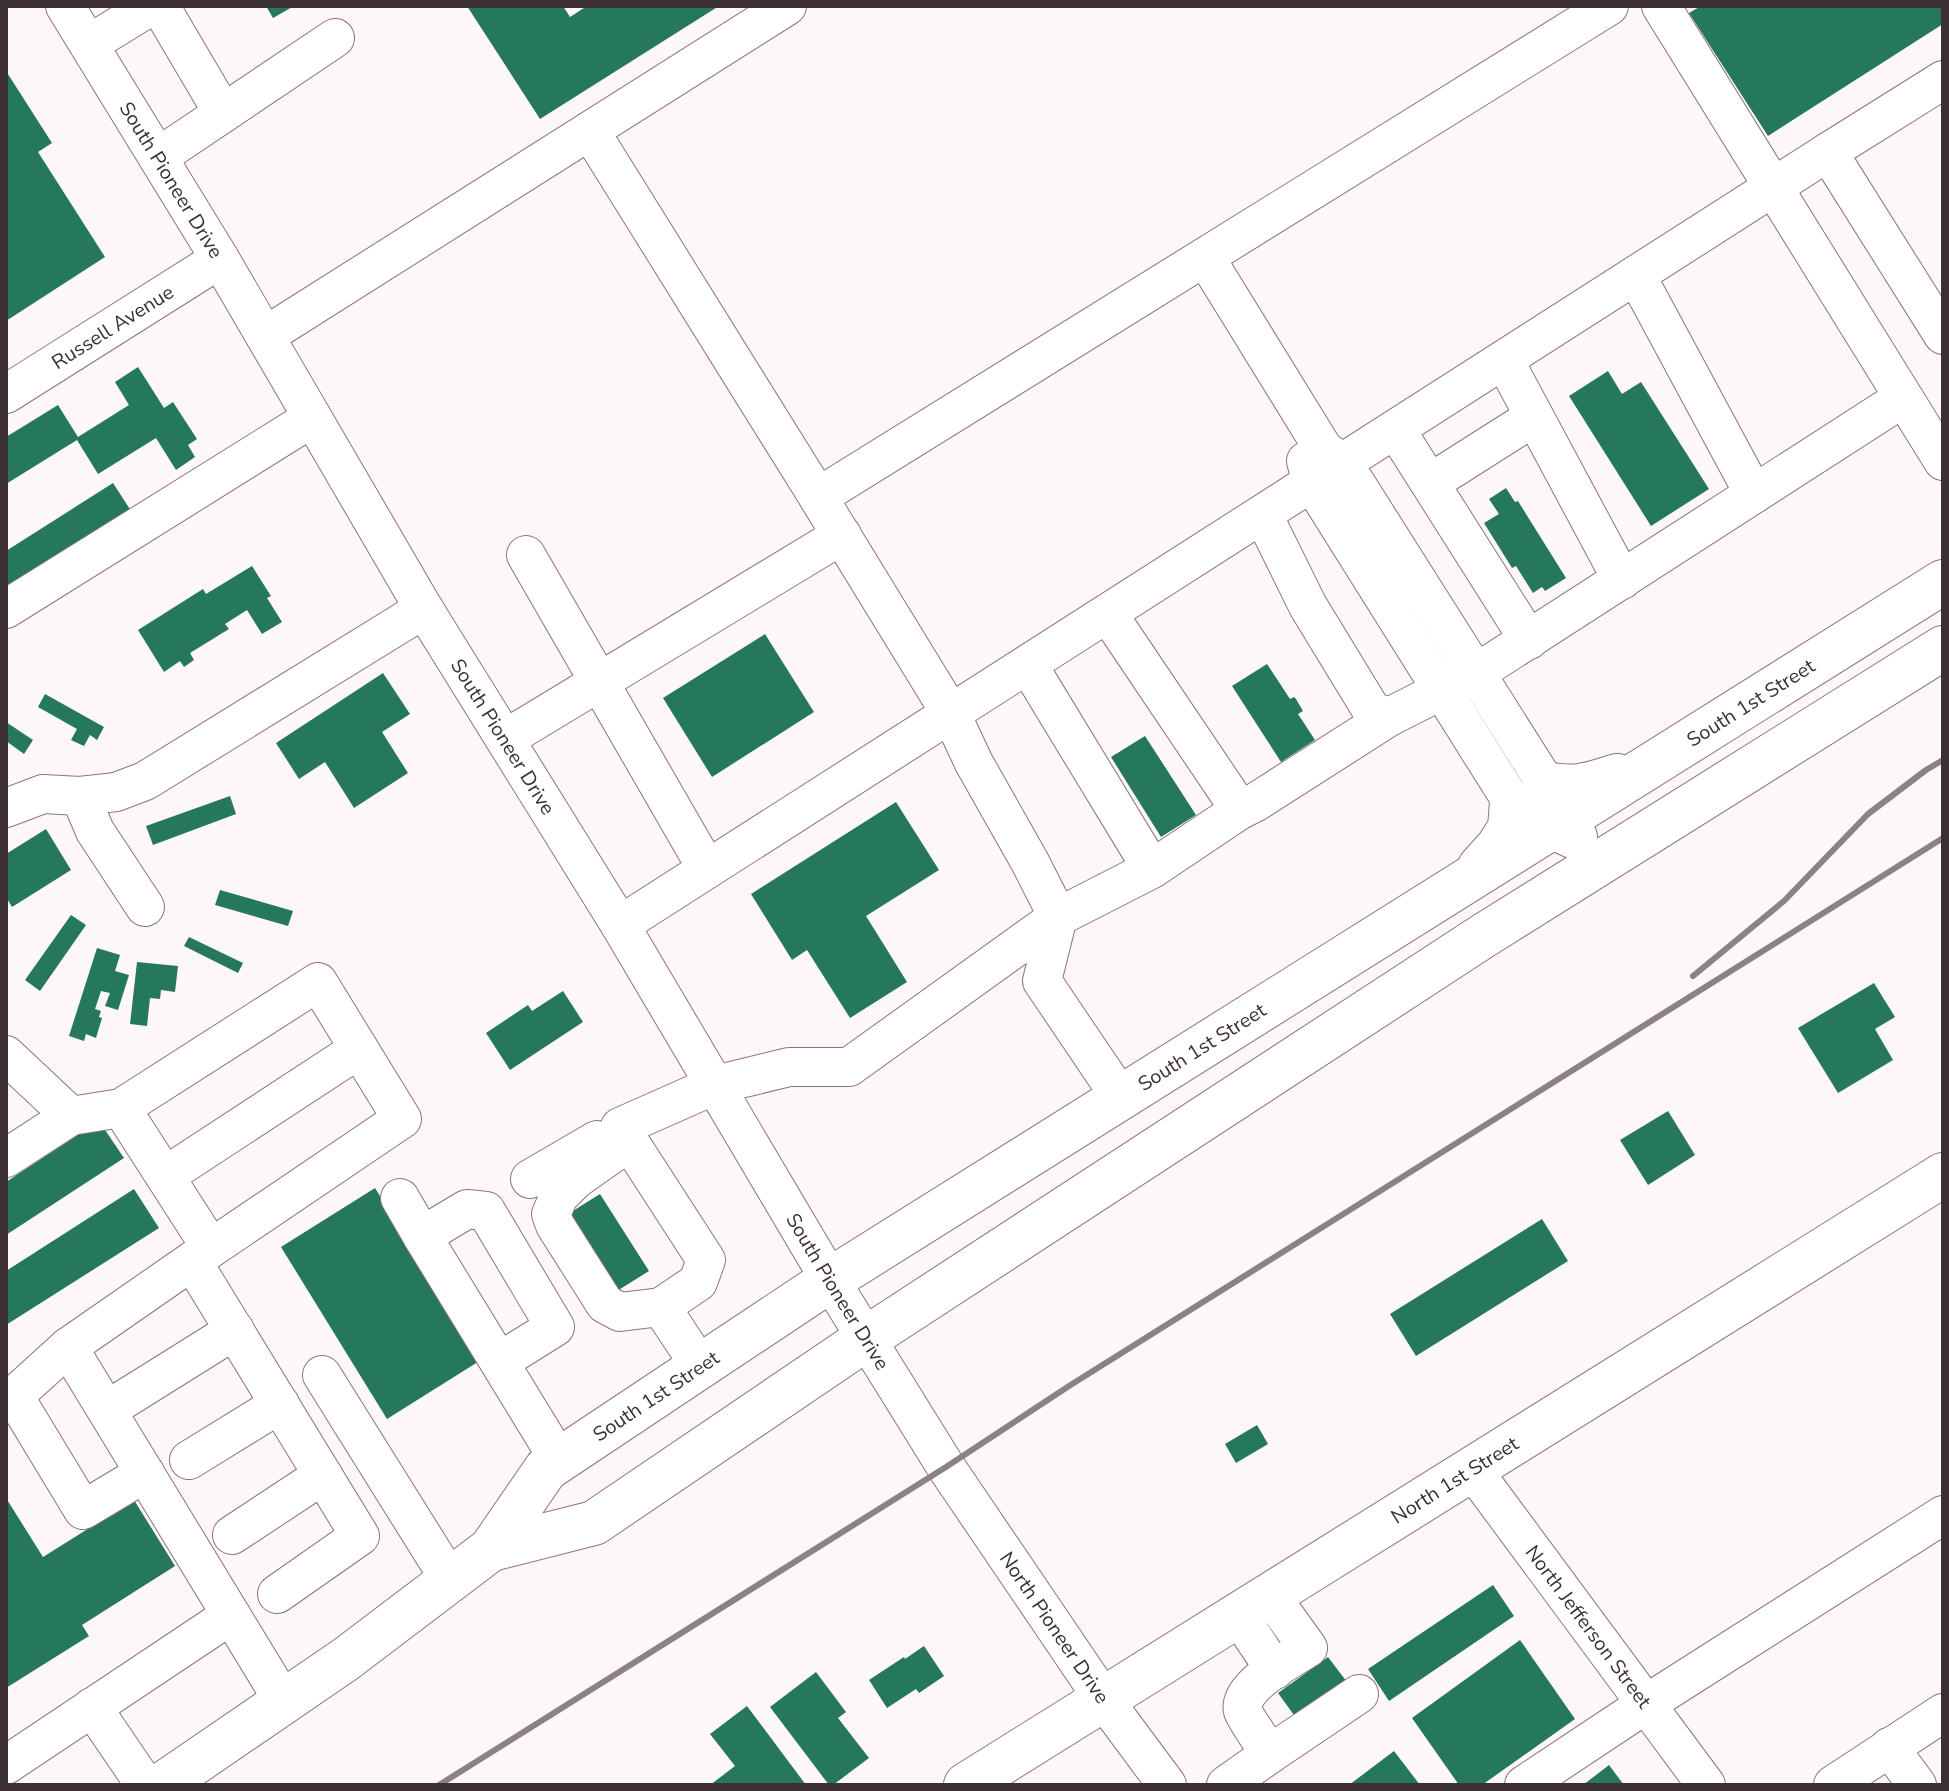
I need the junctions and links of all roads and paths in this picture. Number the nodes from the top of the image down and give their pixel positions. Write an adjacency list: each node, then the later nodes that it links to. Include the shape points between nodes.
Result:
1 (65, 6): 8 (street, South Pioneer Drive)
2 (151, 6): 8 (street)
3 (160, 6): 10 (street)
4 (787, 6): 11 (street)
5 (1609, 6): 16 (street)
6 (1661, 6): 14 (street)
7 (335, 38): 10 (street)
8 (89, 44): 13 (street, South Pioneer Drive)
9 (1943, 80): 12 (street)
10 (223, 113): 13 (street)
11 (590, 131): 19 (street); 30 (street)
12 (1828, 152): 14 (street); 18 (street)
13 (158, 157): 15 (street, South Pioneer Drive)
14 (1773, 188): 17 (street); 22 (street)
15 (220, 259): 19 (street, South Pioneer Drive); 21 (street, Russell Avenue)
16 (1196, 262): 27 (street, via 1307,462); 30 (street)
17 (1636, 275): 20 (street); 29 (street)
18 (1943, 335)
19 (265, 336): 24 (street, South Pioneer Drive)
20 (1504, 360): 23 (street); 25 (street)
21 (6, 394)
22 (1903, 398): 26 (street); 29 (street)
23 (1534, 417): 28 (street); 34 (street)
24 (312, 418): 36 (street); 37 (street, South Pioneer Drive)
25 (1396, 430): 27 (street); 28 (street)
26 (1943, 461)
27 (1328, 473): 31 (street); 42 (street); 44 (street)
28 (1430, 483): 39 (street)
29 (1754, 494): 34 (street)
30 (818, 497): 32 (street)
31 (1263, 515): 38 (street); 46 (street, via 1308,606 1372,711)
32 (842, 535): 43 (street); 45 (street)
33 (526, 555): 43 (street)
34 (1622, 580): 39 (street)
35 (1943, 582): 51 (main road, South 1st Street, via 1654,764)
36 (6, 609)
37 (424, 609): 47 (street, South Pioneer Drive); 48 (street, via 145,781 116,792)
38 (1108, 614): 41 (street); 50 (street)
39 (1529, 640): 42 (street)
40 (1943, 648): 52 (main road, South 1st Street)
41 (1028, 665): 45 (street); 54 (street)
42 (1476, 673): 44 (street); 51 (street)
43 (601, 682): 47 (street); 53 (street)
44 (1443, 692): 46 (street); 51 (street)
45 (951, 714): 53 (street); 57 (street)
46 (1389, 717): 50 (street)
47 (505, 739): 58 (street, South Pioneer Drive)
48 (80, 796): 49 (street, via 43,794); 55 (street, via 95,831)
49 (6, 808)
50 (1240, 810): 54 (street)
51 (1546, 813): 52 (main road, via 1583,841); 56 (main road, via 1558,850 1550,874); 62 (main road, South 1st Street, via 1470,879)
52 (1624, 846): 56 (main road, South 1st Street)
53 (707, 869): 58 (street)
54 (1152, 869): 57 (street)
55 (145, 907)
56 (1528, 907): 76 (main road, South 1st Street)
57 (1058, 917): 61 (street, via 849,1067 789,1067); 62 (street, via 1042,981)
58 (620, 925): 61 (street, South Pioneer Drive)
59 (359, 1049): 63 (street, via 318,982); 68 (street); 72 (street, via 402,1119)
60 (11, 1069): 64 (street)
61 (715, 1085): 65 (street); 73 (street, South Pioneer Drive)
62 (1121, 1098): 73 (main road, South 1st Street)
63 (121, 1108): 64 (street); 68 (street)
64 (71, 1116): 66 (street)
65 (625, 1134): 69 (street); 74 (street, via 706,1260 698,1282); 74 (street, via 559,1196 551,1214 605,1304 620,1312)
66 (6, 1158)
67 (1943, 1175): 86 (main road, North 1st Street)
68 (165, 1176): 72 (street)
69 (530, 1179)
70 (400, 1198): 71 (street)
71 (422, 1236): 78 (street); 78 (street, via 467,1209 486,1211 555,1327)
72 (202, 1255): 75 (street); 77 (street)
73 (830, 1280): 76 (street, South Pioneer Drive); 79 (main road, South 1st Street)
74 (661, 1307): 79 (street)
75 (235, 1330): 81 (street); 82 (street)
76 (867, 1338): 85 (street, South Pioneer Drive); 91 (main road, South 1st Street, via 594,1523)
77 (68, 1347): 82 (street); 87 (street, via 14,1396 75,1497 83,1510)
78 (499, 1362): 84 (street)
79 (700, 1366): 84 (main road, South 1st Street)
80 (322, 1375): 92 (street)
81 (280, 1404): 83 (street); 88 (street)
82 (107, 1410): 87 (street)
83 (189, 1460)
84 (559, 1460): 91 (main road, South 1st Street, via 546,1469)
85 (946, 1467): 97 (street, North Pioneer Drive)
86 (1472, 1469): 94 (main road, North 1st Street); 99 (street, North Jefferson Street)
87 (145, 1473): 95 (street)
88 (323, 1475): 90 (street); 93 (street, via 360,1536)
89 (1943, 1515): 99 (street)
90 (232, 1535)
91 (491, 1549): 92 (main road, South 1st Street)
92 (450, 1580): 98 (main road, South 1st Street)
93 (277, 1594)
94 (1254, 1605): 97 (main road, North 1st Street); 103 (street, via 1275,1670 1252,1686 1243,1711)
95 (231, 1615): 98 (street); 100 (street)
96 (1359, 1694): 103 (street)
97 (1104, 1700): 107 (main road, North 1st Street); 108 (street, North Pioneer Drive)
98 (284, 1702): 106 (main road, South 1st Street)
99 (1646, 1704): 110 (street); 111 (street, North Jefferson Street)
100 (92, 1707): 104 (street); 105 (street)
101 (1943, 1713): 102 (street)
102 (1889, 1747): 112 (street); 113 (street)
103 (1270, 1754): 109 (street)
104 (6, 1765)
105 (145, 1785)
106 (162, 1785)
107 (966, 1785)
108 (1167, 1785)
109 (1226, 1785)
110 (1524, 1785)
111 (1706, 1785)
112 (1833, 1785)
113 (1917, 1785)

